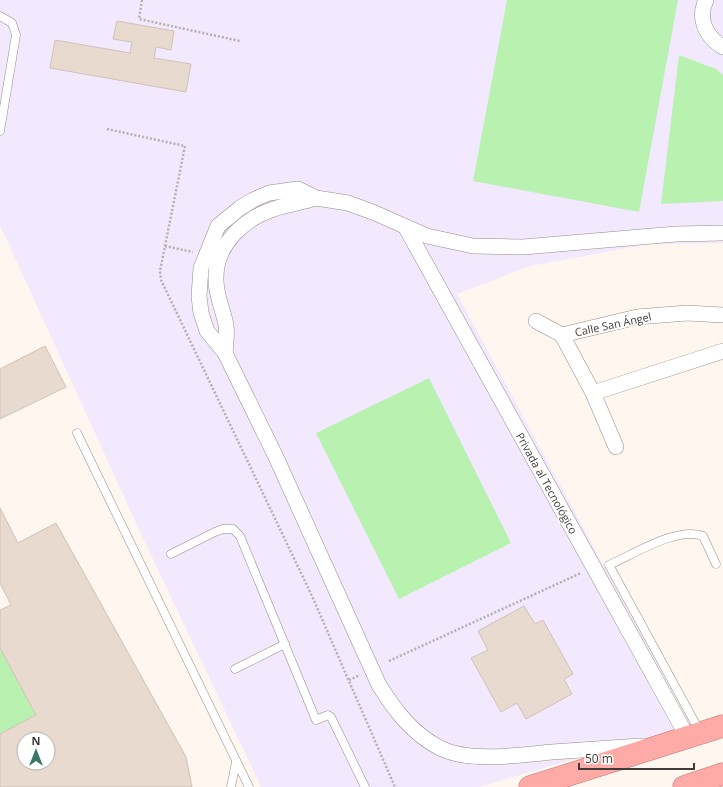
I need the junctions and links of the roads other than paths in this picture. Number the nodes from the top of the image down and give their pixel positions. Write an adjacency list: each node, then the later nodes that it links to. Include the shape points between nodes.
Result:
1 (706, 0): 3 (street, via 702,18 705,30)
2 (0, 16): 4 (lane, via 12,23 16,35)
3 (723, 47)
4 (0, 131)
5 (316, 198): 6 (street, via 348,203); 12 (street, via 274,209 262,215 243,226 225,245 216,276 218,301 226,326); 12 (street, via 298,189 269,193 240,208 218,226 201,268 200,307 207,331)
6 (406, 228): 7 (street, via 451,242 495,247); 21 (street, Privada al Tecnológico)
7 (723, 233)
8 (723, 315): 10 (street, Calle San Ángel, via 688,313 637,317)
9 (536, 321): 10 (street)
10 (562, 335): 13 (street, Calle San Ángel)
11 (723, 351): 13 (street)
12 (225, 352): 21 (street, via 380,685 402,718 421,736 441,749 468,756 500,756)
13 (593, 393): 15 (street, Calle San Ángel)
14 (77, 433): 22 (lane)
15 (616, 447)
16 (171, 554): 18 (lane, via 223,529 236,531)
17 (716, 564): 21 (lane, via 703,536 686,533 672,536 610,565)
18 (285, 644): 19 (lane); 26 (lane, via 316,720 328,715 331,717)
19 (235, 669)
20 (723, 726): 21 (highway)
21 (687, 738): 27 (highway)
22 (236, 762): 24 (lane); 25 (lane)
23 (723, 774): 28 (highway)
24 (231, 787)
25 (249, 787)
26 (365, 787)
27 (531, 787)
28 (684, 787)

